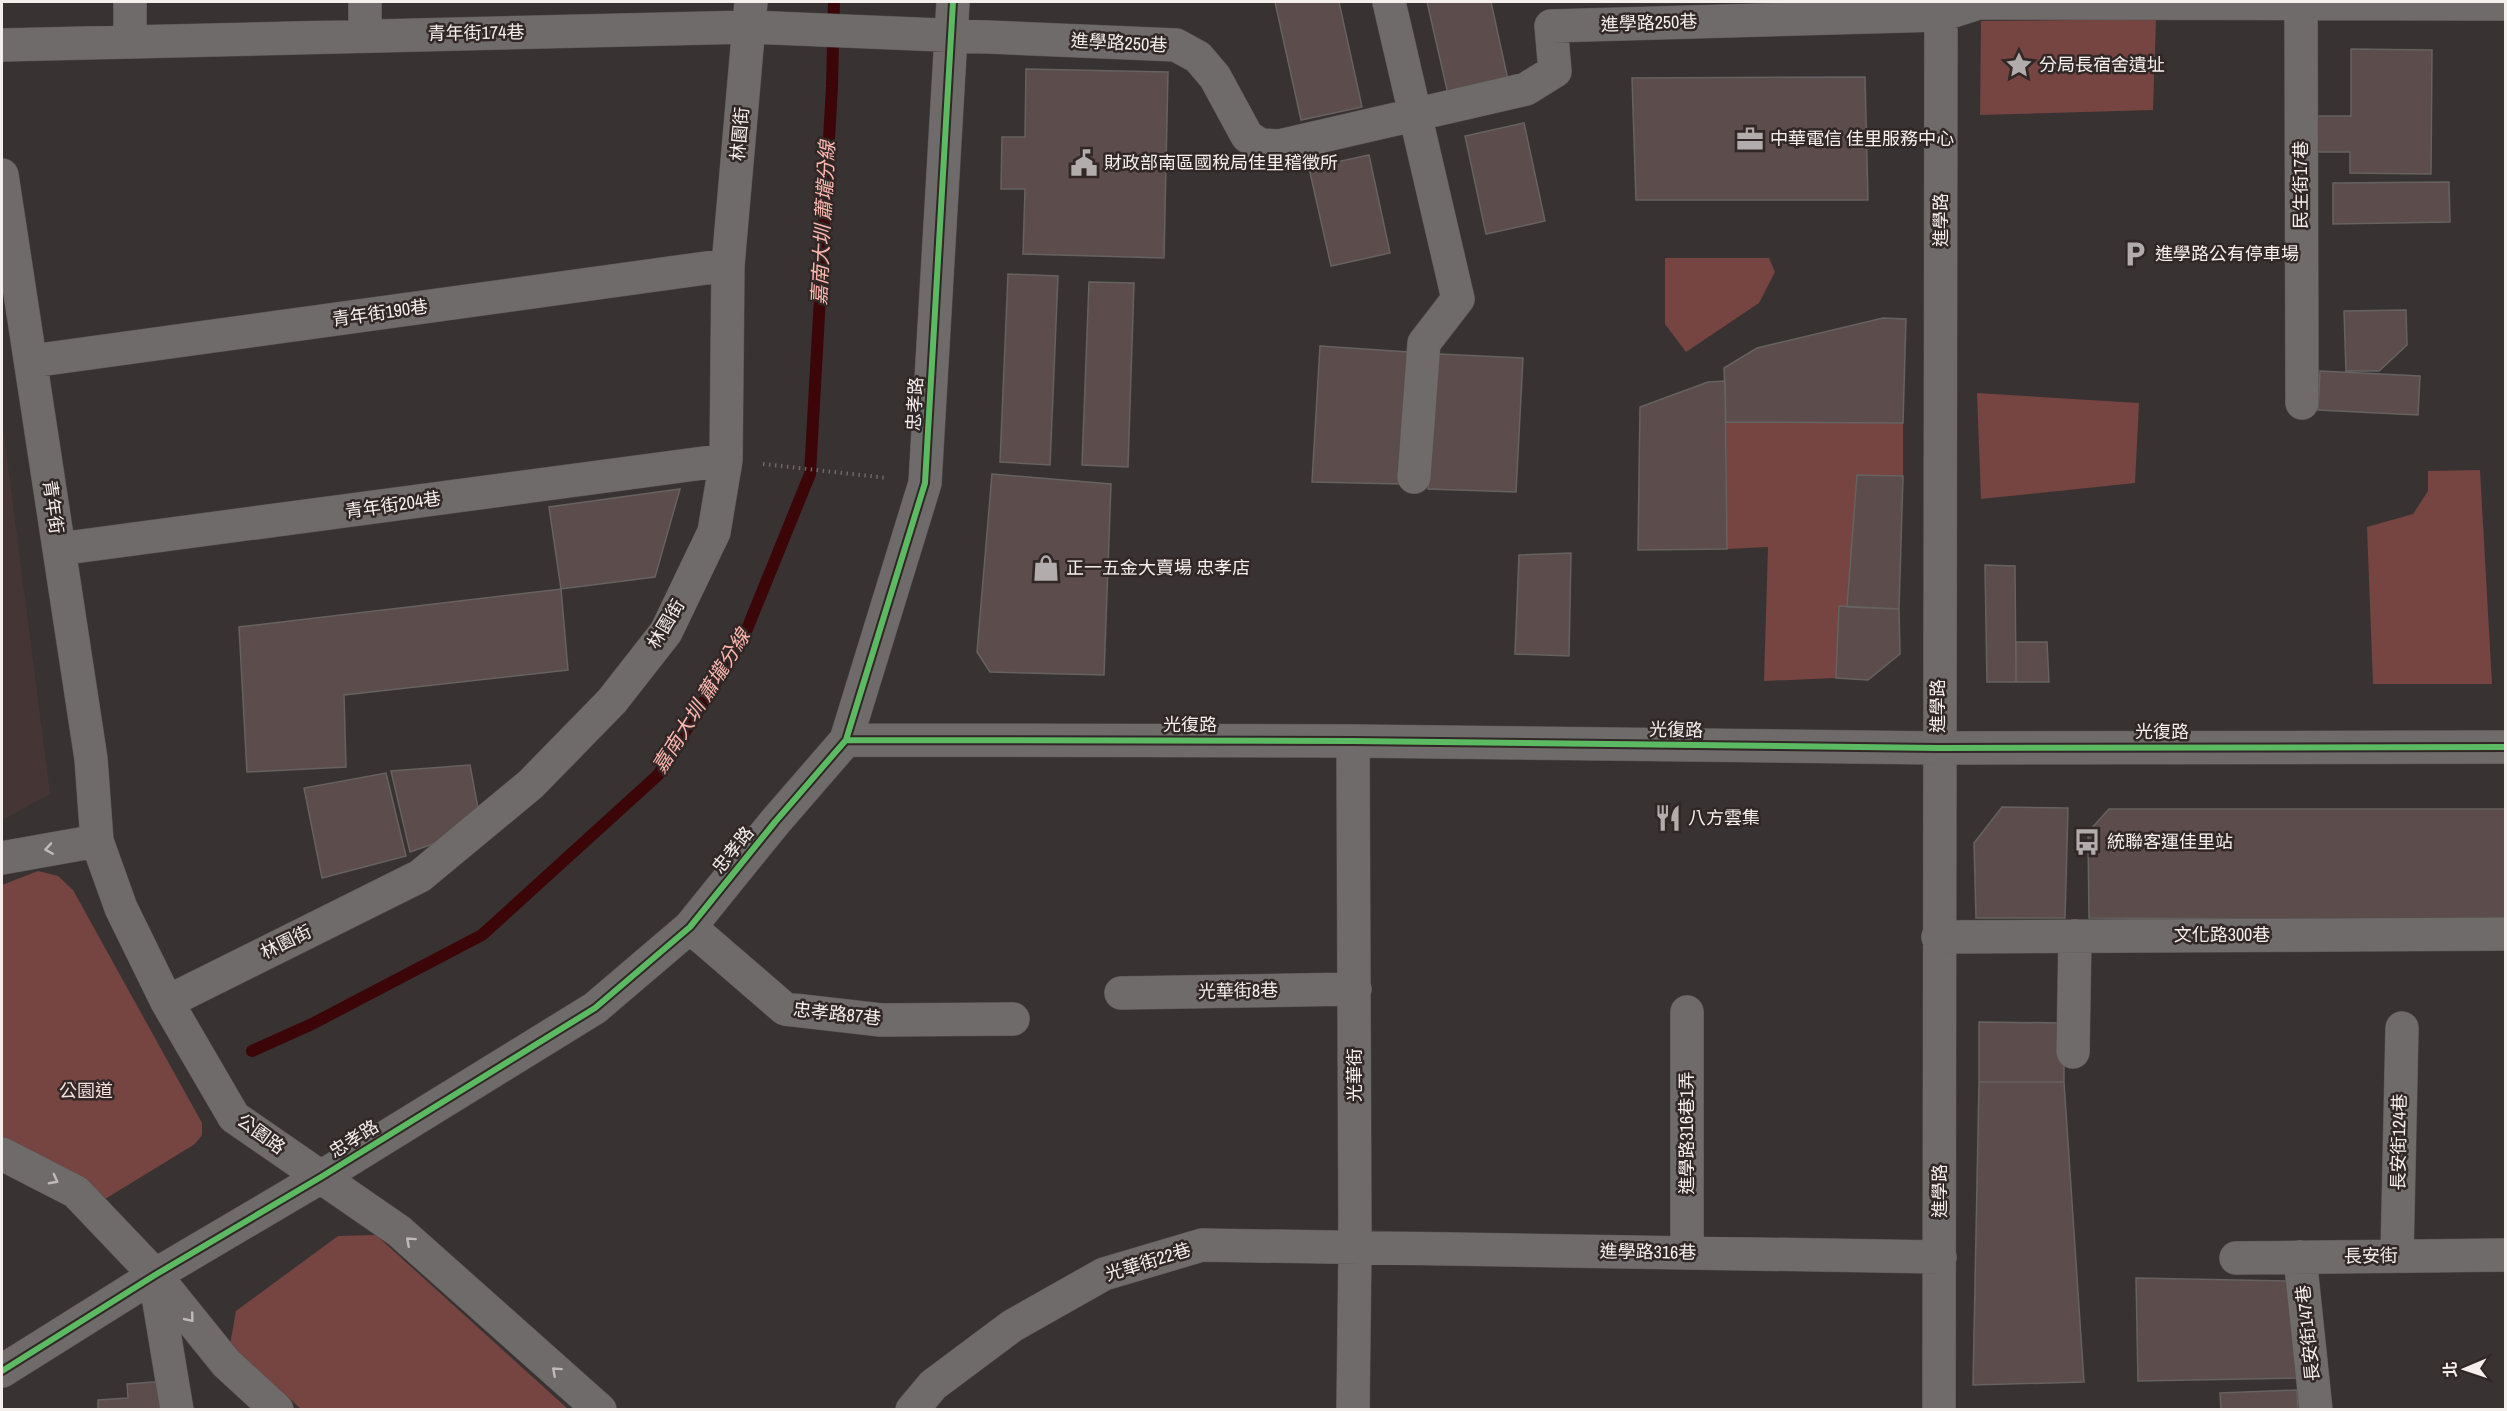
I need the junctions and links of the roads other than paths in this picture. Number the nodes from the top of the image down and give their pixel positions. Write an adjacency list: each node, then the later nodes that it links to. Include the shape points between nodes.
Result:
1 (130, 2): 11 (street)
2 (365, 2): 10 (street)
3 (952, 2): 9 (street, 忠孝路)
4 (1389, 2): 13 (street)
5 (2301, 3): 6 (street); 7 (street, via 1978,3); 17 (street, 民生街17巷)
6 (2505, 4)
7 (1941, 8): 13 (street, 進學路250巷, via 1551,26 1555,71 1526,88); 24 (street, 進學路)
8 (750, 14): 9 (street, 青年街174巷); 10 (street, 青年街174巷); 15 (street, 林園街)
9 (951, 35): 13 (street, 進學路250巷, via 1176,45 1198,57 1215,77 1247,136 1260,145 1279,146); 21 (street, 忠孝路, via 925,483)
10 (365, 36): 11 (street, 青年街174巷)
11 (130, 42): 12 (street, 青年街174巷)
12 (2, 45)
13 (1414, 114): 19 (street, via 1458,299 1424,343)
14 (2, 175): 16 (street, 青年街)
15 (728, 265): 16 (street, 青年街190巷); 18 (street, 林園街)
16 (32, 362): 20 (street, 青年街)
17 (2302, 403)
18 (726, 460): 20 (street, 青年街204巷); 33 (street, 林園街, via 714,532 666,632 612,701 531,784 420,876)
19 (1414, 477)
20 (59, 549): 25 (street, 青年街, via 91,759)
21 (846, 740): 22 (street, 光復路); 27 (street, 忠孝路)
22 (1353, 741): 24 (street, 光復路); 31 (street, 光華街)
23 (2505, 747): 24 (street, 光復路)
24 (1938, 748): 29 (street, 進學路)
25 (97, 841): 26 (street, one-way to 26); 33 (street, 公園路, via 121,908)
26 (2, 858)
27 (690, 927): 35 (street, 忠孝路87巷, via 785,1009 881,1020); 39 (street, 忠孝路, via 595,1008)
28 (2505, 934): 30 (street, 文化路300巷)
29 (1938, 936): 30 (street, 文化路300巷); 44 (street, 進學路)
30 (2075, 936): 37 (street)
31 (1355, 989): 32 (street, 光華街8巷); 40 (street, 光華街)
32 (1121, 993)
33 (167, 1002): 39 (street, 公園路, via 234,1117)
34 (1687, 1012): 41 (street, 進學路316巷1弄)
35 (1013, 1019)
36 (2402, 1028): 43 (street, 長安街124巷)
37 (2073, 1052)
38 (2, 1155): 47 (street, one-way to 47, via 76,1192)
39 (321, 1177): 47 (street, 忠孝路); 51 (street, 公園路, one-way to 39, via 399,1231)
40 (1355, 1247): 41 (street, 進學路316巷); 52 (street, 光華街22巷, via 1202,1245 1104,1274 1012,1326 933,1385); 53 (street, 光華街)
41 (1687, 1253): 44 (street, 進學路316巷)
42 (2505, 1255): 43 (street, 長安街)
43 (2397, 1256): 45 (street, 長安街)
44 (1940, 1257): 54 (street, 進學路)
45 (2300, 1257): 46 (street, 長安街); 55 (street, 長安街147巷)
46 (2236, 1258)
47 (154, 1275): 48 (street, 忠孝路); 49 (street); 50 (street, one-way to 50, via 226,1363)
48 (2, 1371)
49 (177, 1410)
50 (277, 1410)
51 (600, 1410)
52 (912, 1410)
53 (1353, 1410)
54 (1939, 1410)
55 (2316, 1410)

